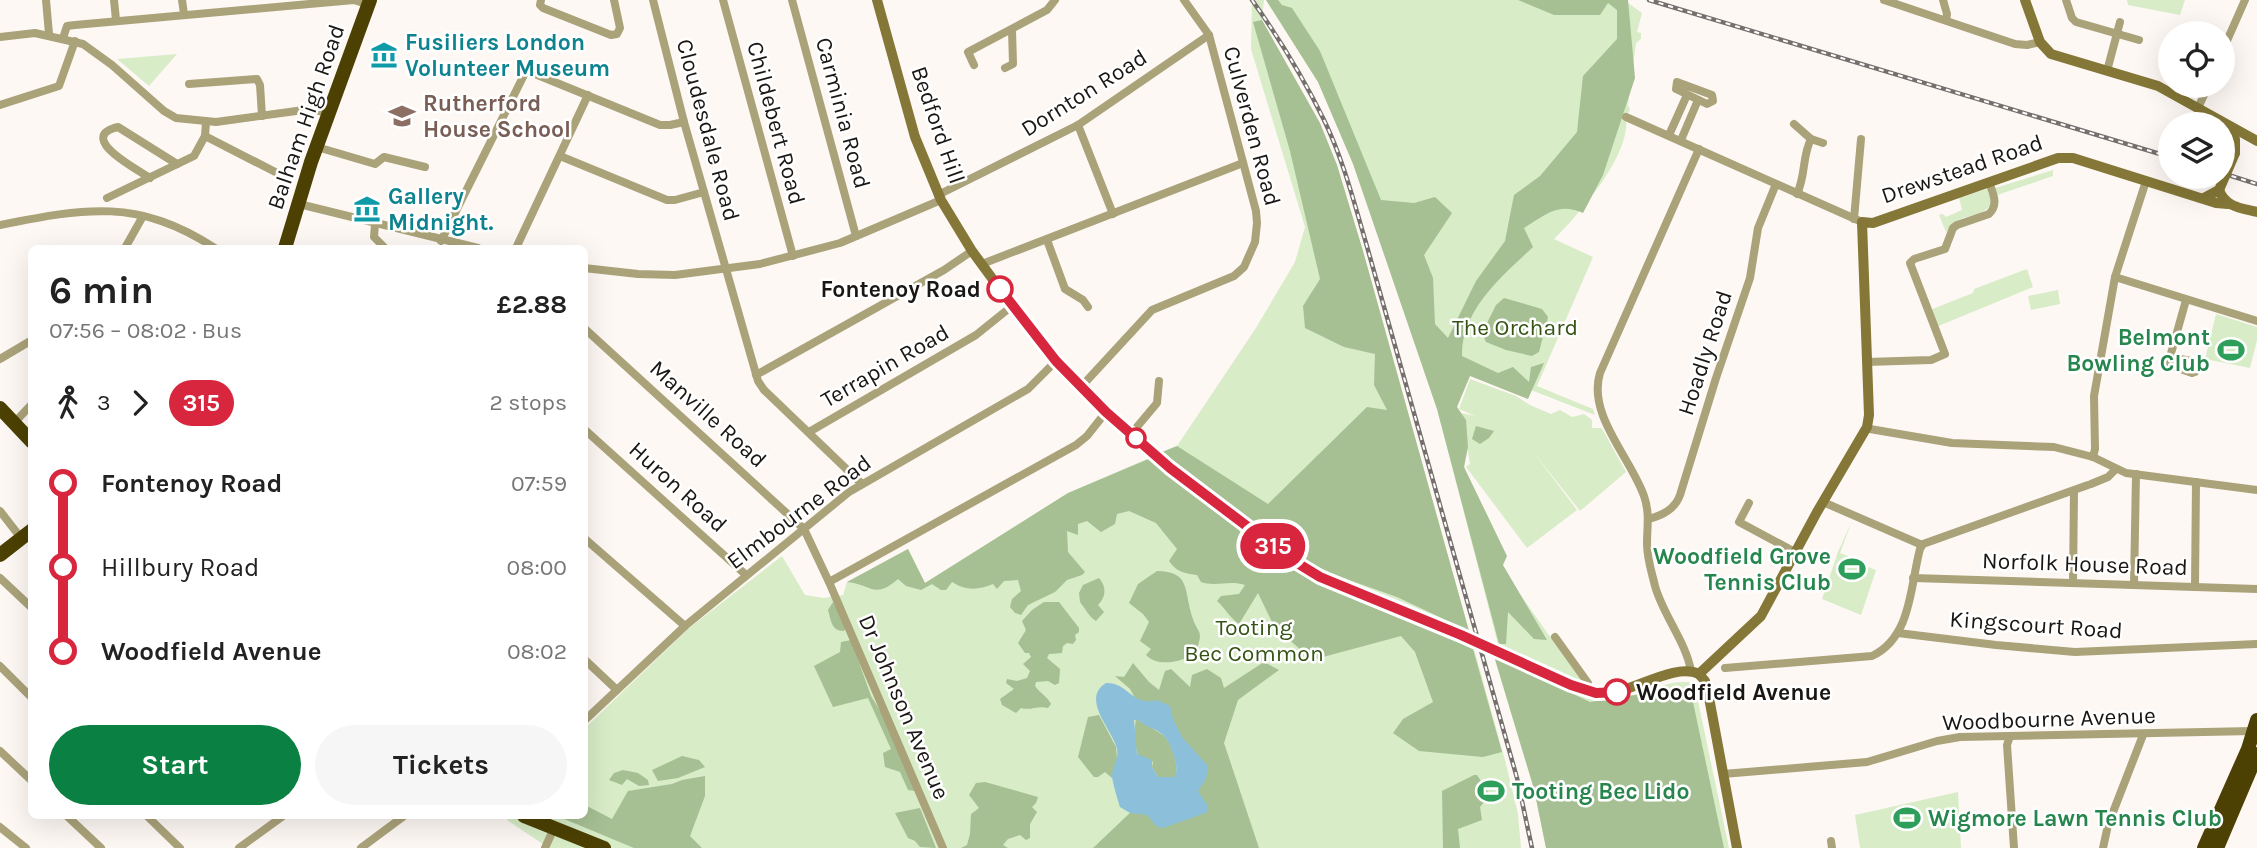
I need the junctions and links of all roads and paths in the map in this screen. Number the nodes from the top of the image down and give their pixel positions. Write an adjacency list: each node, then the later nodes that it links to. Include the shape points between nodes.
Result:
1 (46, 0): 26 (street)
2 (114, 0): 21 (street)
3 (182, 0): 20 (street)
4 (541, 0): 5 (street, via 543,8 611,35 620,28)
5 (614, 0)
6 (653, 0): 48 (street, Cloudesdale Road)
7 (723, 0): 96 (street, Childebert Road)
8 (792, 0): 86 (street, Carminia Road)
9 (877, 0): 75 (main road, Bedford Hill, via 915,137)
10 (1055, 0): 25 (street, via 1047,10)
11 (1184, 0): 28 (street)
12 (1884, 0): 22 (street)
13 (1943, 0): 22 (street)
14 (2025, 0): 33 (main road)
15 (2066, 0): 27 (street, via 2076,22)
16 (2245, 0): 24 (street)
17 (316, 2): 18 (street); 19 (street)
18 (370, 2): 45 (highway, Balham High Road)
19 (250, 4): 20 (street)
20 (184, 14): 21 (street)
21 (116, 20): 30 (street, via 70,25)
22 (1946, 20): 33 (street, via 2021,45)
23 (2120, 22): 27 (street)
24 (2235, 23)
25 (1012, 30): 34 (street, via 968,52); 35 (street, via 1013,64)
26 (48, 34): 29 (street); 30 (street)
27 (2117, 34): 31 (street); 36 (street)
28 (1209, 35): 51 (street, Dornton Road); 64 (street, Culverden Road)
29 (0, 37)
30 (62, 38): 32 (street)
31 (2139, 40)
32 (75, 41): 42 (street, via 59,86); 49 (street, via 95,51 164,111 176,118)
33 (2040, 42): 36 (main road, via 2055,56)
34 (974, 65)
35 (1006, 68)
36 (2107, 71): 43 (main road, via 2158,86)
37 (189, 85): 46 (street, via 257,79)
38 (588, 95): 48 (street, via 660,125); 63 (street); 88 (street, via 525,73)
39 (1687, 95): 41 (street); 41 (street, via 1676,89 1677,82 1714,98 1707,104); 53 (street)
40 (2203, 98): 43 (street)
41 (1698, 100): 57 (street)
42 (0, 103)
43 (2198, 108): 44 (main road)
44 (2205, 112)
45 (328, 113): 46 (street, via 311,108); 61 (highway, Balham High Road)
46 (262, 116): 49 (street)
47 (1626, 117): 53 (street)
48 (684, 121): 73 (street, Cloudesdale Road)
49 (206, 122): 54 (street)
50 (1794, 124): 55 (street)
51 (1078, 125): 75 (street, Dornton Road); 81 (street)
52 (2235, 130): 58 (main road)
53 (1669, 135): 57 (street)
54 (205, 136): 65 (street, via 194,156); 67 (street)
55 (1811, 139): 59 (street); 74 (street)
56 (1861, 139): 83 (street)
57 (1681, 140): 60 (street)
58 (2257, 141): 62 (main road)
59 (1823, 143)
60 (1699, 149): 71 (street); 133 (street, via 1598,381 1603,415 1638,481)
61 (316, 151): 66 (street, via 375,163 384,157); 78 (highway, Balham High Road)
62 (2235, 153)
63 (560, 156): 73 (street, via 667,200); 94 (street)
64 (1242, 163): 81 (street); 113 (street, Culverden Road, via 1257,223 1244,267 1223,282 1152,310)
65 (177, 164): 68 (street); 68 (street, via 118,127 108,129 104,134 108,150)
66 (425, 167)
67 (285, 177)
68 (150, 178): 76 (street)
69 (2146, 181): 70 (main road, Drewstead Road, via 2073,158 2058,158); 77 (main road, Drewstead Road); 100 (street)
70 (1989, 182): 83 (main road, Drewstead Road, via 1873,223); 110 (street, via 1993,210 1953,228 1945,249 1910,263 1945,354 1933,359)
71 (1776, 184): 74 (street); 133 (street, Hoadly Road, via 1758,228 1749,285 1680,495 1669,510)
72 (2219, 190): 77 (main road); 79 (main road)
73 (704, 192): 99 (street, Cloudesdale Road)
74 (1797, 194): 83 (street)
75 (940, 197): 86 (street, Dornton Road); 95 (main road, Bedford Hill)
76 (107, 198)
77 (2204, 198): 79 (main road, Drewstead Road)
78 (299, 204): 84 (street); 91 (highway, Balham High Road)
79 (2228, 204): 80 (main road, Drewstead Road)
80 (2257, 212)
81 (1113, 214): 87 (street)
82 (143, 216): 85 (street, via 75,211); 89 (street); 90 (street, via 175,225)
83 (1858, 221): 110 (main road)
84 (374, 224): 88 (street); 92 (street, via 374,237)
85 (0, 225)
86 (856, 236): 96 (street, Dornton Road)
87 (1047, 240): 97 (street); 103 (street, via 1065,289)
88 (441, 241): 93 (street)
89 (127, 245)
90 (210, 245)
91 (286, 245)
92 (382, 245)
93 (462, 245)
94 (517, 245)
95 (972, 251): 97 (main road, Bedford Hill); 111 (street)
96 (793, 256): 99 (street, Dornton Road)
97 (982, 264): 102 (main road, Bedford Hill)
98 (588, 268): 99 (street, Dornton Road, via 656,276)
99 (727, 270): 111 (street, Cloudesdale Road)
100 (2115, 277): 101 (street); 123 (street, via 2094,396)
101 (2186, 300): 104 (street); 107 (street)
102 (1012, 306): 109 (main road, Bedford Hill); 119 (street, Terrapin Road, via 976,335)
103 (1088, 307)
104 (2257, 320)
105 (588, 332): 134 (street, Manville Road)
106 (28, 342): 108 (street)
107 (2170, 357)
108 (0, 359)
109 (1056, 361): 113 (main road, Bedford Hill); 127 (street, Elmbourne Road, via 1028,389)
110 (1867, 362): 118 (main road)
111 (756, 375): 119 (street, via 764,390)
112 (1159, 381): 121 (street, via 1157,403)
113 (1080, 388): 116 (main road, Bedford Hill)
114 (0, 408): 117 (highway)
115 (28, 408): 117 (street)
116 (1106, 412): 121 (main road, Bedford Hill); 143 (street, via 1076,445)
117 (14, 423): 122 (highway)
118 (1867, 427): 123 (street, via 1952,443 2054,447); 130 (main road)
119 (809, 432): 127 (street)
120 (588, 433): 140 (street, Huron Road)
121 (1131, 434): 158 (main road, Bedford Hill, bridge, via 1310,570)
122 (28, 438)
123 (2093, 457): 124 (street)
124 (2116, 469): 125 (street); 129 (street)
125 (2136, 474): 126 (street); 145 (street)
126 (2196, 482): 128 (street); 146 (street)
127 (862, 484): 134 (street, Elmbourne Road)
128 (2257, 490)
129 (2074, 491): 137 (street); 144 (street)
130 (1823, 502): 137 (street); 138 (main road)
131 (1749, 503): 138 (street, via 1739,522)
132 (0, 511): 135 (street)
133 (1649, 519): 156 (street, via 1647,544 1656,589)
134 (804, 529): 140 (street, Elmbourne Road); 143 (street, Dr Johnson Avenue)
135 (28, 533): 139 (highway)
136 (588, 541): 149 (street)
137 (1922, 545): 142 (street)
138 (1795, 552): 156 (main road, via 1756,623)
139 (0, 555)
140 (746, 575): 149 (street, Elmbourne Road)
141 (0, 578): 148 (street)
142 (1913, 578): 144 (street, Norfolk House Road); 150 (street)
143 (830, 582): 181 (street, Dr Johnson Avenue)
144 (2073, 583): 145 (street, Norfolk House Road)
145 (2134, 585): 146 (street, Norfolk House Road)
146 (2195, 587): 147 (street, Norfolk House Road)
147 (2257, 589)
148 (28, 604)
149 (685, 626): 157 (street, Elmbourne Road)
150 (1898, 633): 152 (street, Kingscourt Road, via 2076,652); 155 (street, via 1872,656)
151 (1555, 637): 158 (street, via 1588,683)
152 (2257, 644)
153 (588, 663): 157 (street)
154 (0, 666): 159 (street)
155 (1724, 668)
156 (1695, 672): 158 (main road, Bedford Hill, via 1606,694); 165 (main road, via 1705,681)
157 (617, 690): 160 (street, Elmbourne Road)
158 (1588, 691)
159 (28, 694)
160 (588, 717)
161 (2143, 735): 162 (street, Woodbourne Avenue); 163 (street, Woodbourne Avenue); 184 (street)
162 (2254, 737): 185 (highway); 186 (highway)
163 (2009, 740): 165 (street, Woodbourne Avenue, via 1960,737 1867,762); 183 (street)
164 (0, 751): 166 (street)
165 (1723, 774): 182 (main road)
166 (28, 777)
167 (70, 819): 175 (street)
168 (150, 819): 176 (street)
169 (279, 819): 177 (street)
170 (400, 819): 178 (street)
171 (532, 819): 173 (highway)
172 (0, 827): 174 (street)
173 (554, 828): 179 (street); 180 (highway)
174 (26, 848)
175 (101, 848)
176 (180, 848)
177 (239, 848)
178 (361, 848)
179 (545, 848)
180 (604, 848)
181 (943, 848)
182 (1737, 848)
183 (2014, 848)
184 (2103, 848)
185 (2204, 848)
186 (2217, 848)

